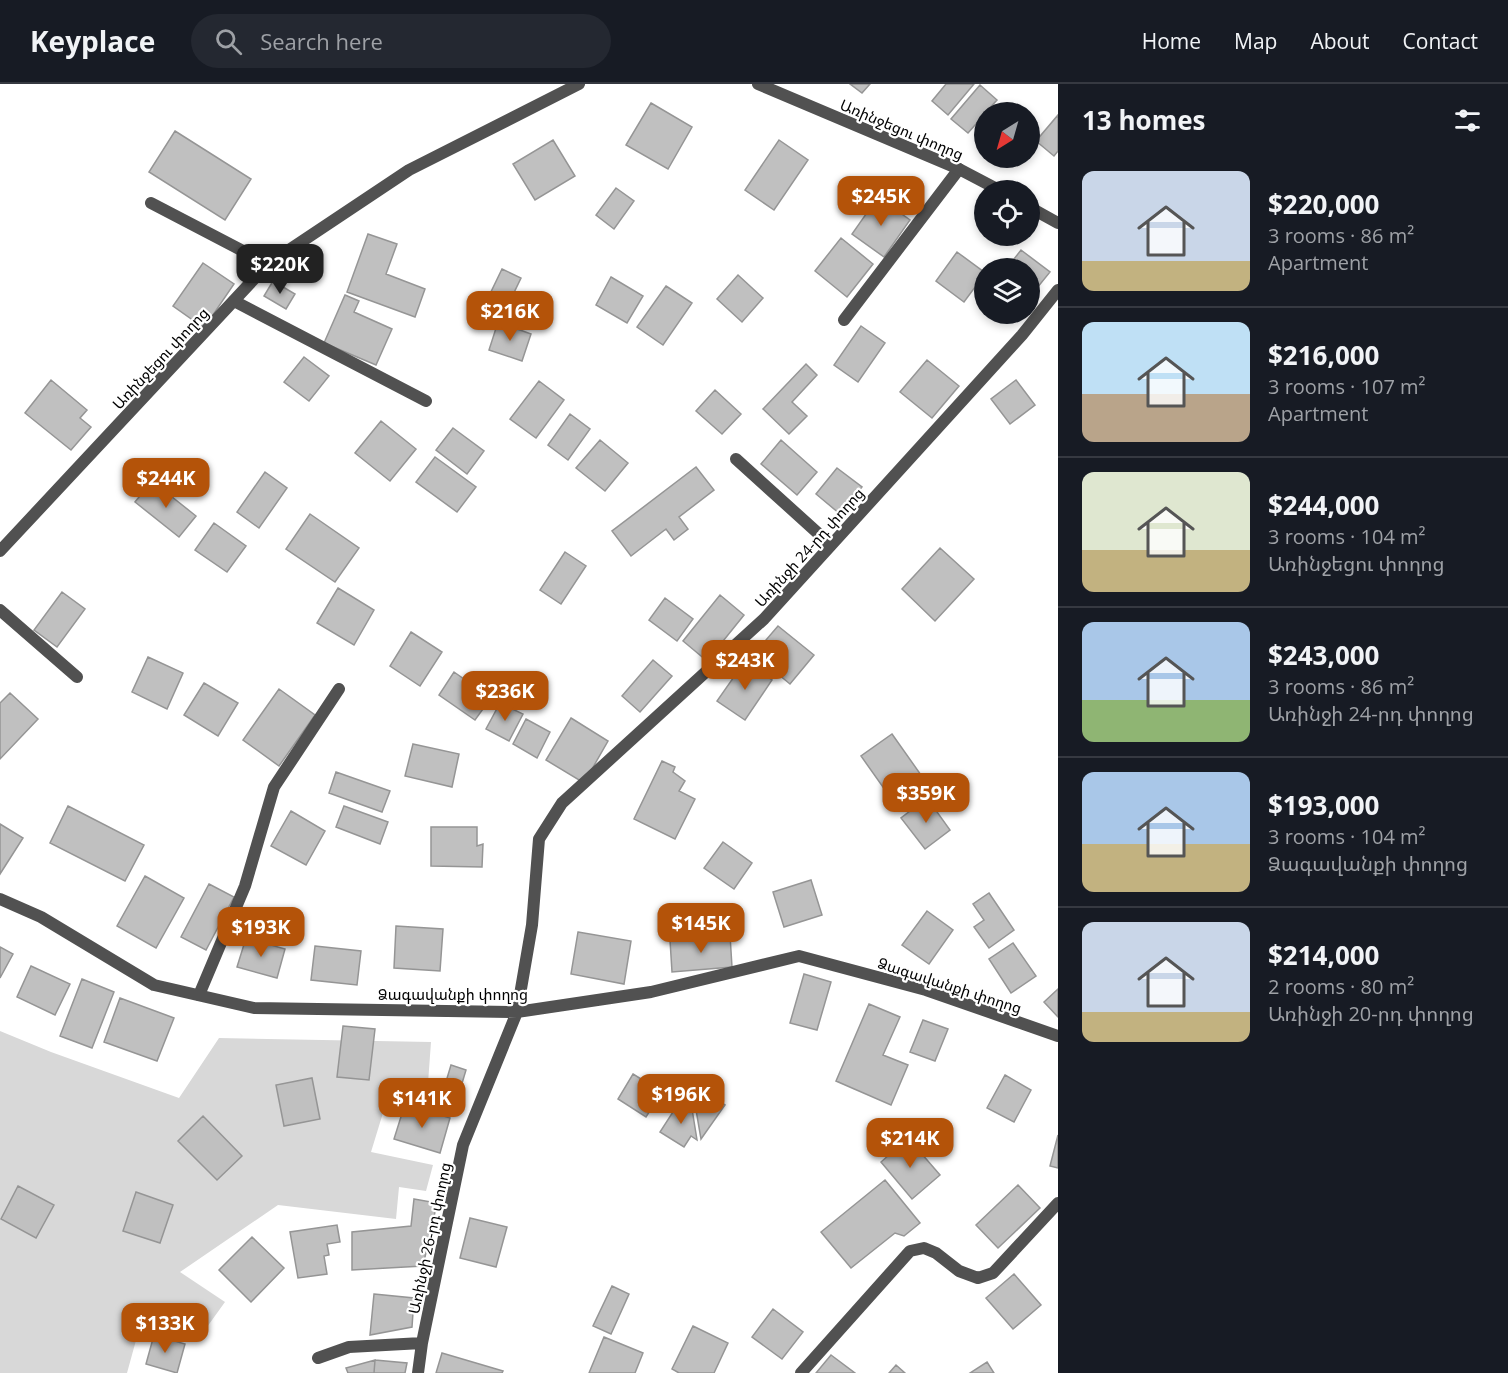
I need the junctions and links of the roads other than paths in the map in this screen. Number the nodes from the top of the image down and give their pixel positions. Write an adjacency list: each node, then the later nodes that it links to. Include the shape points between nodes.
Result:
1 (579, 84): 8 (street, Առինջեցու փողոց, via 409,170)
2 (758, 84): 3 (street, Առինջեցու փողոց)
3 (959, 169): 4 (street, Առինջեցու փողոց); 11 (street)
4 (980, 180)
5 (151, 203): 8 (street)
6 (1040, 213): 7 (street)
7 (1058, 223)
8 (268, 264): 10 (street, Առինջեցու փողոց)
9 (1058, 290): 14 (street, Առինջի 24-րդ փողոց, via 1014,344)
10 (234, 301): 12 (street); 15 (street, Առինջեցու փողոց)
11 (844, 320)
12 (426, 401)
13 (736, 459): 14 (street)
14 (831, 545): 21 (street, Առինջի 24-րդ փողոց, via 764,620 562,803 539,839 532,925)
15 (0, 551)
16 (0, 610): 17 (street)
17 (77, 677)
18 (339, 689): 20 (street, via 274,787 245,886)
19 (0, 899): 20 (street, Ձագավանքի փողոց, via 41,917 154,985)
20 (199, 995): 21 (street, Ձագավանքի փողոց, via 254,1008)
21 (517, 1012): 22 (street, Ձագավանքի փողոց, via 651,992 799,956 926,990); 24 (street, Առինջի 26-րդ փողոց, via 463,1145)
22 (1058, 1036)
23 (1058, 1203): 27 (street, via 993,1273 978,1278 958,1271 924,1248 910,1251)
24 (422, 1343): 25 (street, via 349,1347); 26 (street, Առինջի 26-րդ փողոց)
25 (318, 1358)
26 (418, 1373)
27 (801, 1373)

